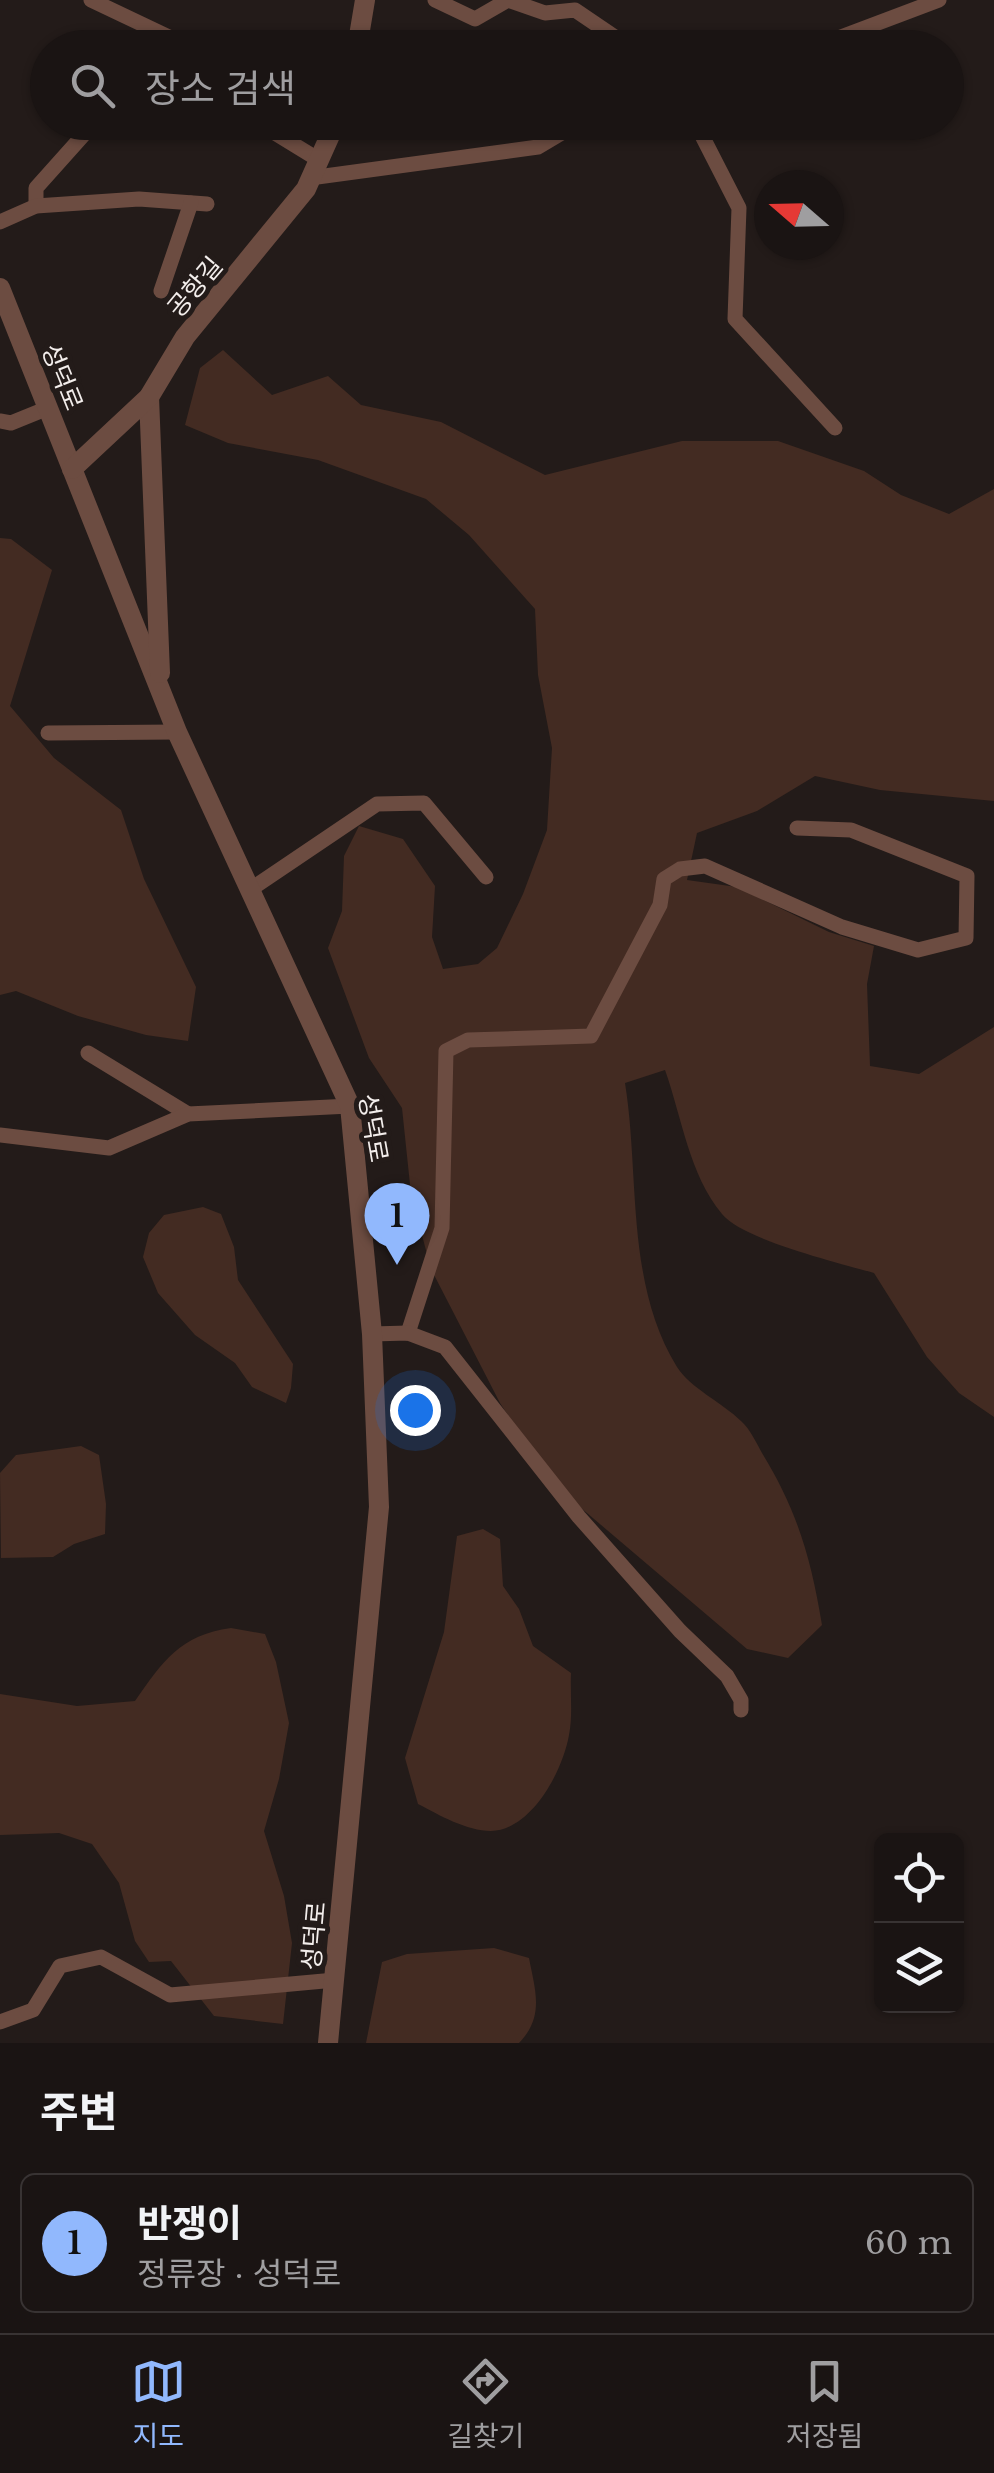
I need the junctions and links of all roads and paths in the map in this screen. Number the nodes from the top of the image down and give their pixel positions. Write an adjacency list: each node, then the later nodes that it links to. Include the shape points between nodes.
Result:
1 (91, 0): 5 (street)
2 (365, 0): 6 (street)
3 (435, 0): 7 (street, via 475,18 508,0 545,13 575,10)
4 (939, 0): 8 (street)
5 (146, 30)
6 (360, 30)
7 (604, 30)
8 (859, 30)
9 (79, 140): 15 (street, via 36,188)
10 (279, 140): 14 (street)
11 (328, 140): 14 (street, 공항길)
12 (548, 140): 14 (street)
13 (704, 140): 22 (street, via 739,208 735,319)
14 (315, 169): 19 (street, 공항길, via 185,337)
15 (36, 206): 16 (street); 18 (street, via 139,198 199,204)
16 (0, 222)
17 (0, 288): 20 (street, 성덕로)
18 (161, 291)
19 (149, 397): 23 (street, 공항길); 24 (street)
20 (48, 408): 21 (street, via 10,424); 23 (street, 성덕로)
21 (0, 421)
22 (835, 428)
23 (72, 469): 24 (street, 성덕로)
24 (160, 690): 25 (street, 성덕로)
25 (177, 732): 26 (street); 29 (street, 성덕로)
26 (48, 733)
27 (797, 828): 34 (street, via 851,830 967,876 966,938 918,950 842,927 705,866 680,869 664,880 660,906 590,1036 468,1040 446,1050 442,1228)
28 (486, 877): 29 (street, via 424,803 378,804)
29 (251, 889): 31 (street, 성덕로)
30 (88, 1053): 32 (street)
31 (350, 1106): 32 (street); 35 (street, 성덕로)
32 (188, 1114): 33 (street, via 108,1148)
33 (0, 1135)
34 (408, 1333): 35 (street); 36 (street, via 445,1347 580,1518 727,1676)
35 (372, 1334): 37 (street, 성덕로, via 379,1507)
36 (741, 1710)
37 (335, 1980): 38 (street, via 170,1996 101,1956 60,1966 33,2010); 39 (street, 성덕로)
38 (0, 2022)
39 (328, 2043)

